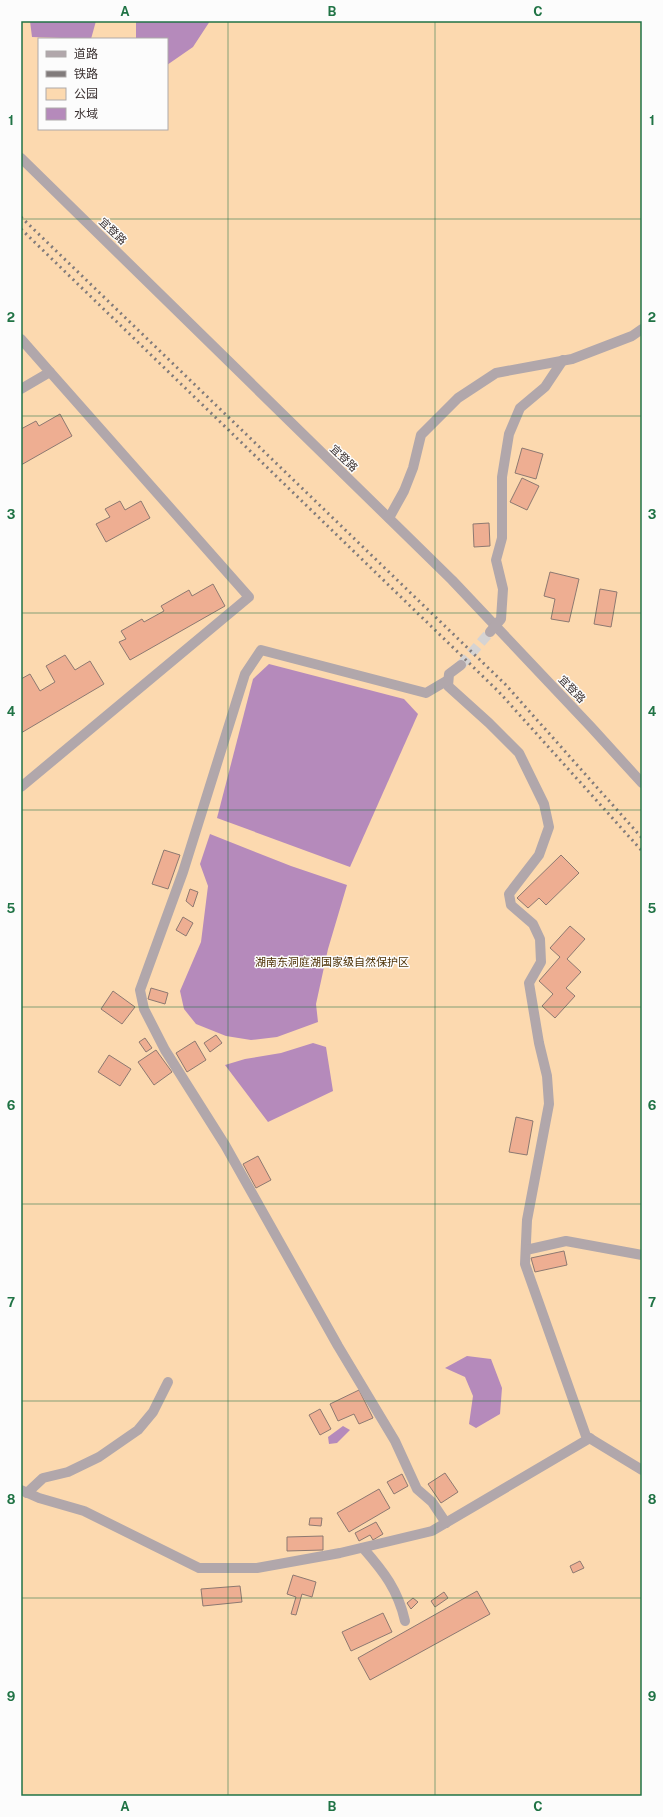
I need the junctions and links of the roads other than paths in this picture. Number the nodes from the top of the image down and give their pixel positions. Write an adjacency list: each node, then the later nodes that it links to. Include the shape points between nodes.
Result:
1 (21, 158): 7 (street, 宜登路)
2 (642, 329): 4 (street, via 632,336)
3 (21, 339): 5 (street)
4 (563, 360): 7 (street, via 496,373 458,398 421,436 413,468); 8 (street, via 545,387 520,408 509,434 502,478 502,538 496,560 503,589 501,619)
5 (50, 372): 6 (street); 12 (street, via 249,597)
6 (21, 389)
7 (389, 518): 8 (street, 宜登路)
8 (493, 629): 11 (street, 宜登路, via 591,727)
9 (461, 665): 10 (street, via 449,674)
10 (448, 680): 13 (street, via 448,686 489,722 518,753 544,804 550,827 539,855 509,894 511,905 533,924 540,939 541,962 529,983 547,1076 549,1104 527,1220); 19 (street, via 426,693 260,650 245,674 183,872 140,990 144,1009 165,1050 225,1145 338,1346 395,1441 417,1488 432,1502)
11 (642, 783)
12 (21, 787)
13 (526, 1250): 14 (street, via 566,1241); 16 (street, via 525,1264 586,1436)
14 (642, 1255)
15 (168, 1382): 18 (street, via 152,1412 138,1430 99,1457 68,1472 43,1478)
16 (590, 1438): 17 (street); 19 (street)
17 (642, 1470)
18 (24, 1492): 20 (street, via 84,1511 199,1568 257,1568)
19 (446, 1523): 20 (street, via 432,1531)
20 (363, 1548): 21 (street, via 386,1573 401,1603)
21 (405, 1621)

